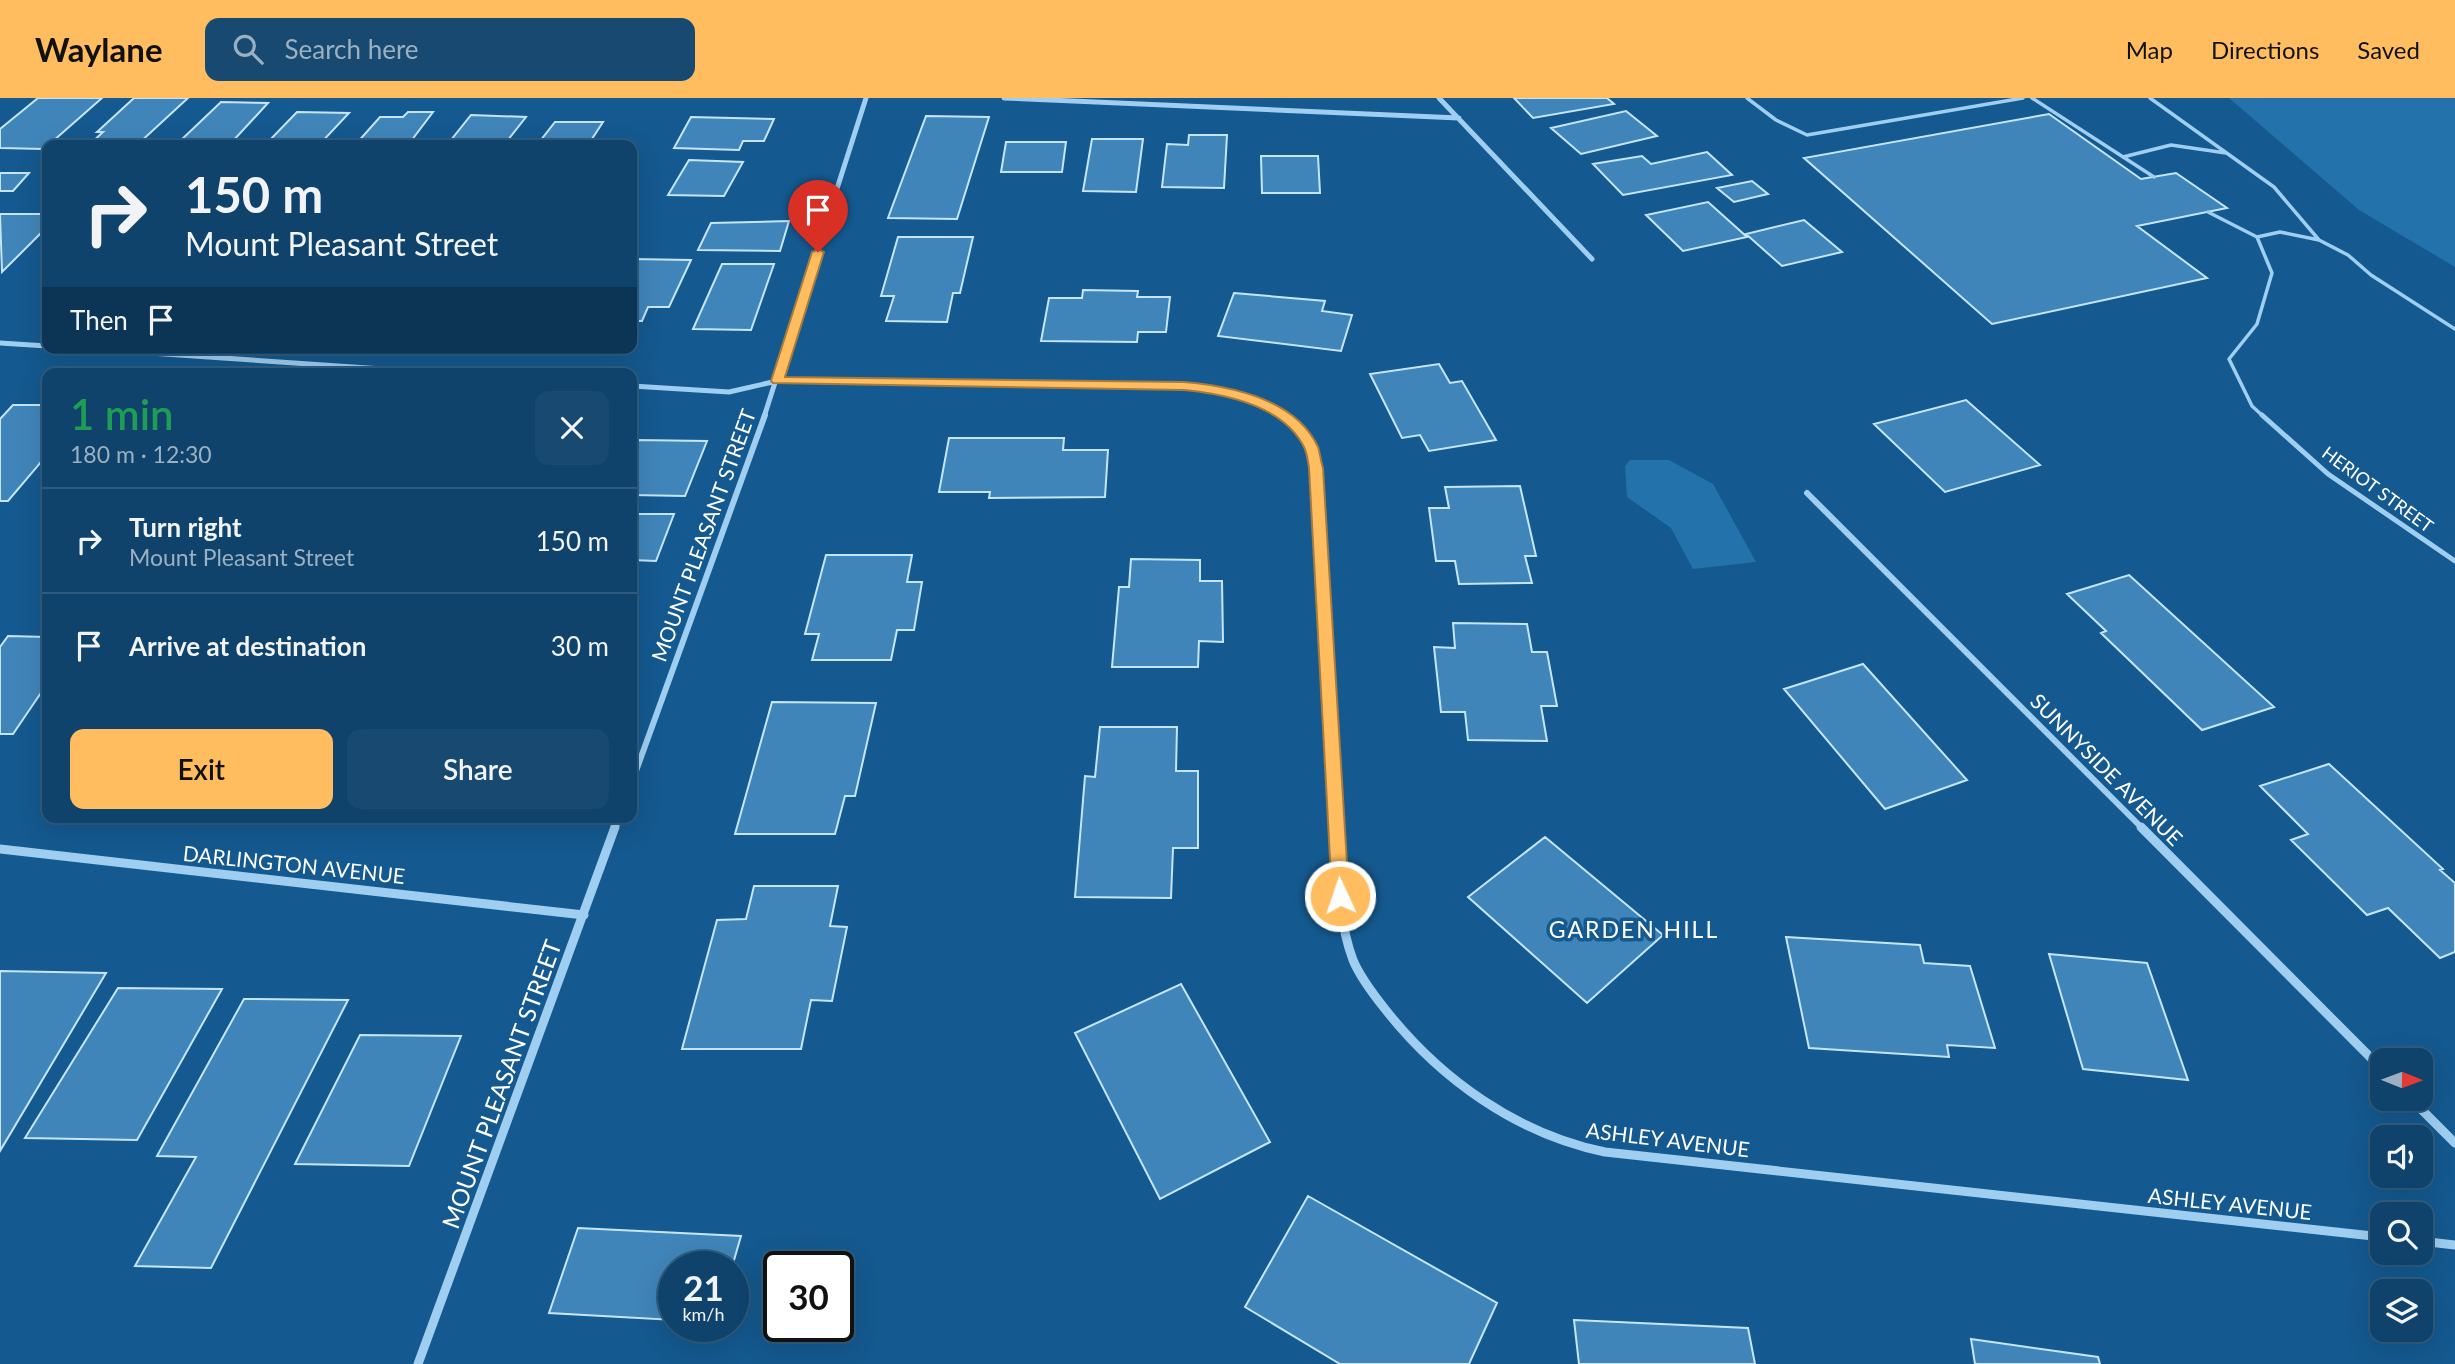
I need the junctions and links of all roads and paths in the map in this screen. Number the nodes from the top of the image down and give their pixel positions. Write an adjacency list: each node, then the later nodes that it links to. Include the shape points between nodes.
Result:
1 (866, 98): 21 (street, MOUNT PLEASANT STREET)
2 (1004, 98): 8 (street)
3 (1439, 98): 8 (street)
4 (1747, 98): 5 (lane, via 1776,120 1808,135)
5 (2023, 98)
6 (2032, 98): 10 (lane)
7 (2150, 98): 9 (lane)
8 (1459, 118): 15 (street)
9 (2229, 154): 10 (lane, via 2171,145); 14 (lane, via 2274,187)
10 (2123, 157): 11 (lane)
11 (2154, 177)
12 (2208, 212): 13 (lane)
13 (2257, 237): 14 (lane, via 2280,232); 24 (lane, HERIOT STREET, via 2272,273 2257,324 2229,359 2252,406 2328,474)
14 (2319, 240): 16 (lane)
15 (1592, 259)
16 (2455, 329)
17 (0, 343): 18 (street)
18 (42, 346)
19 (164, 354): 20 (street)
20 (368, 368)
21 (778, 381): 22 (street, ASHLEY AVENUE, via 729,392); 25 (street, MOUNT PLEASANT STREET); 32 (street, ASHLEY AVENUE, via 1219,389 1275,411 1296,428 1311,447 1316,468 1342,923 1356,967 1413,1041 1483,1100 1522,1122 1563,1142 1605,1152)
22 (637, 386)
23 (1807, 493): 29 (street, SUNNYSIDE AVENUE)
24 (2455, 561)
25 (637, 768)
26 (617, 823): 28 (street, MOUNT PLEASANT STREET)
27 (0, 849): 28 (street, DARLINGTON AVENUE)
28 (584, 915): 35 (street, MOUNT PLEASANT STREET)
29 (2370, 1057)
30 (2423, 1111): 31 (street)
31 (2455, 1143)
32 (2370, 1236)
33 (2433, 1242): 34 (street)
34 (2455, 1245)
35 (418, 1364)

